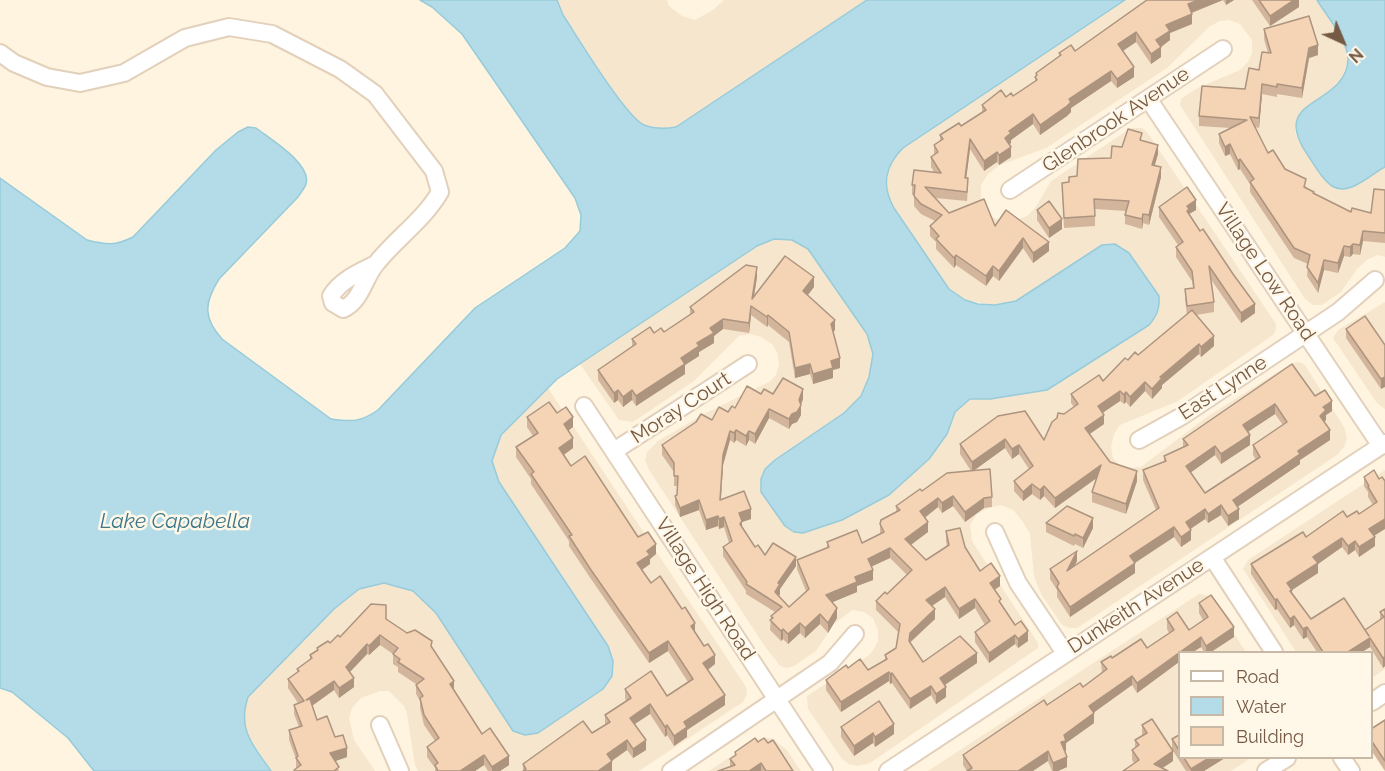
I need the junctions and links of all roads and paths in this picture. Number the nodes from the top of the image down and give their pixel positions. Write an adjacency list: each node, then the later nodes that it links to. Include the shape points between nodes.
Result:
1 (1223, 49): 3 (street, Glenbrook Avenue)
2 (0, 53): 5 (street, via 47,77 80,83 124,73 185,38 229,27 272,34 340,69 375,94 434,171 440,192 431,208)
3 (1149, 100): 4 (street, Glenbrook Avenue); 7 (street, Village Low Road)
4 (1010, 190)
5 (374, 265)
6 (1375, 280): 7 (street, East Lynne)
7 (1306, 333): 10 (street, East Lynne); 11 (street, Village Low Road)
8 (748, 364): 12 (street, Moray Court)
9 (584, 406): 12 (street, Village High Road)
10 (1139, 440)
11 (1383, 444): 14 (street, Dunkeith Avenue)
12 (614, 451): 18 (street, Village High Road)
13 (995, 532): 17 (street, via 1018,583)
14 (1212, 557): 16 (street); 17 (street, Dunkeith Avenue)
15 (855, 634): 18 (street, via 830,663)
16 (1273, 651)
17 (1065, 652): 24 (street, Dunkeith Avenue)
18 (777, 699): 22 (street); 23 (street, Village High Road)
19 (380, 725): 21 (street)
20 (1285, 759): 25 (street)
21 (399, 771)
22 (671, 771)
23 (824, 771)
24 (888, 771)
25 (1266, 771)

